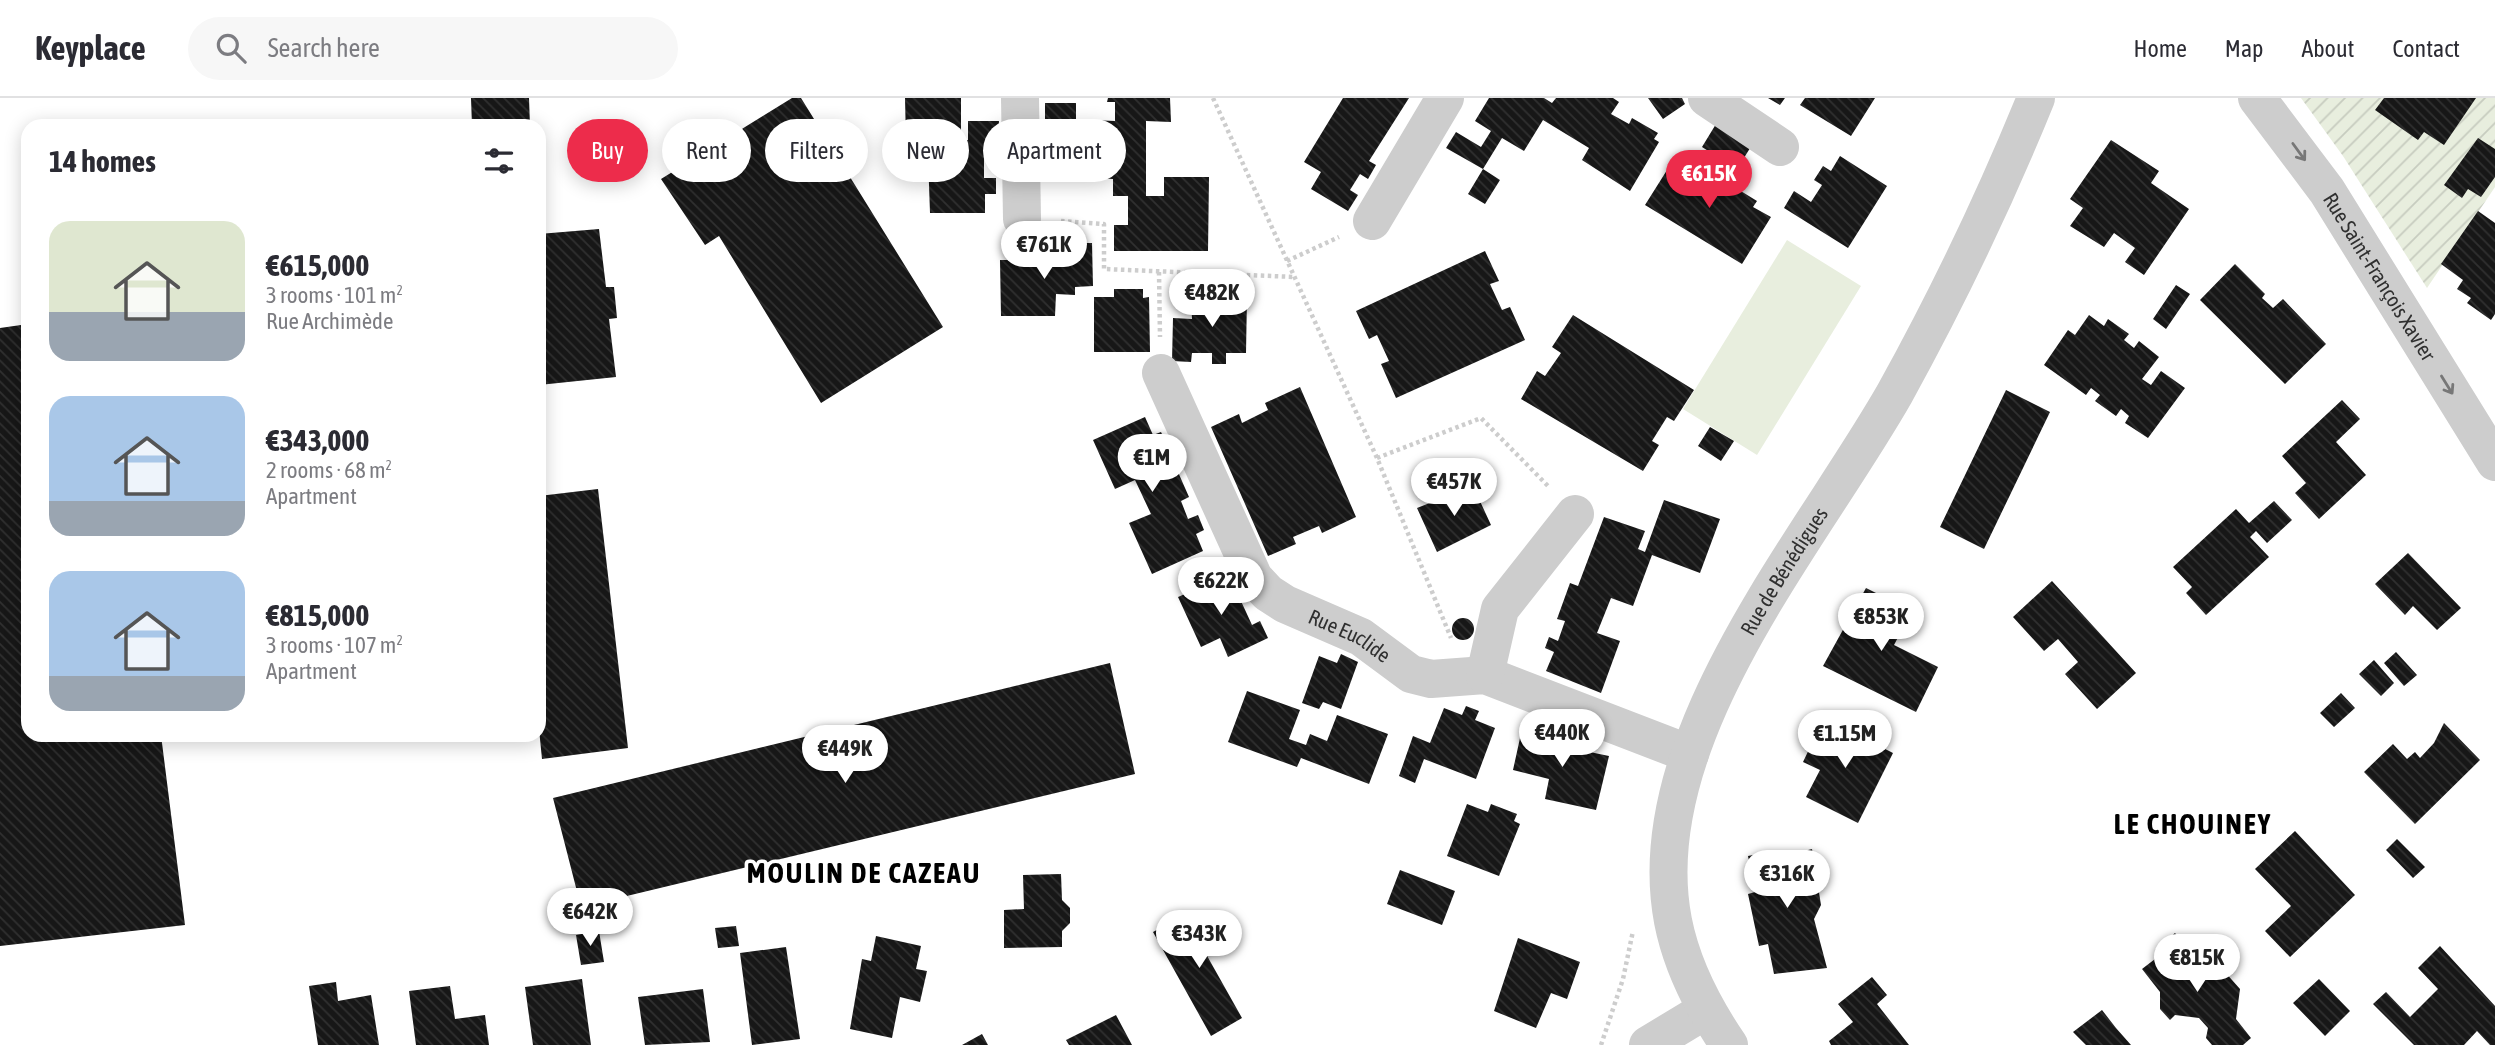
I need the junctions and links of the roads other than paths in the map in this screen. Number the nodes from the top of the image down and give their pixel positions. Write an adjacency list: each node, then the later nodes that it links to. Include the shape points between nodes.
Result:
1 (1020, 98): 7 (street)
2 (1445, 98): 8 (street)
3 (1707, 98): 6 (street)
4 (2036, 98): 13 (street, Rue de Bénédigues, via 1972,245 1894,394 1760,606)
5 (2257, 98): 10 (street, Rue Saint-François Xavier, one-way to 10, via 2327,191)
6 (1780, 147)
7 (1022, 219)
8 (1372, 221)
9 (1161, 373): 12 (street, Rue Euclide, via 1254,578 1268,593 1361,637 1411,674 1431,679)
10 (2495, 462)
11 (1575, 514): 12 (street, via 1500,609)
12 (1485, 676): 13 (street, Rue Euclide)
13 (1690, 754): 14 (street, Rue de Bénédigues, via 1674,808 1670,890 1673,921)
14 (1706, 1010): 15 (street); 16 (street, Rue de Bénédigues)
15 (1647, 1045)
16 (1729, 1045)

